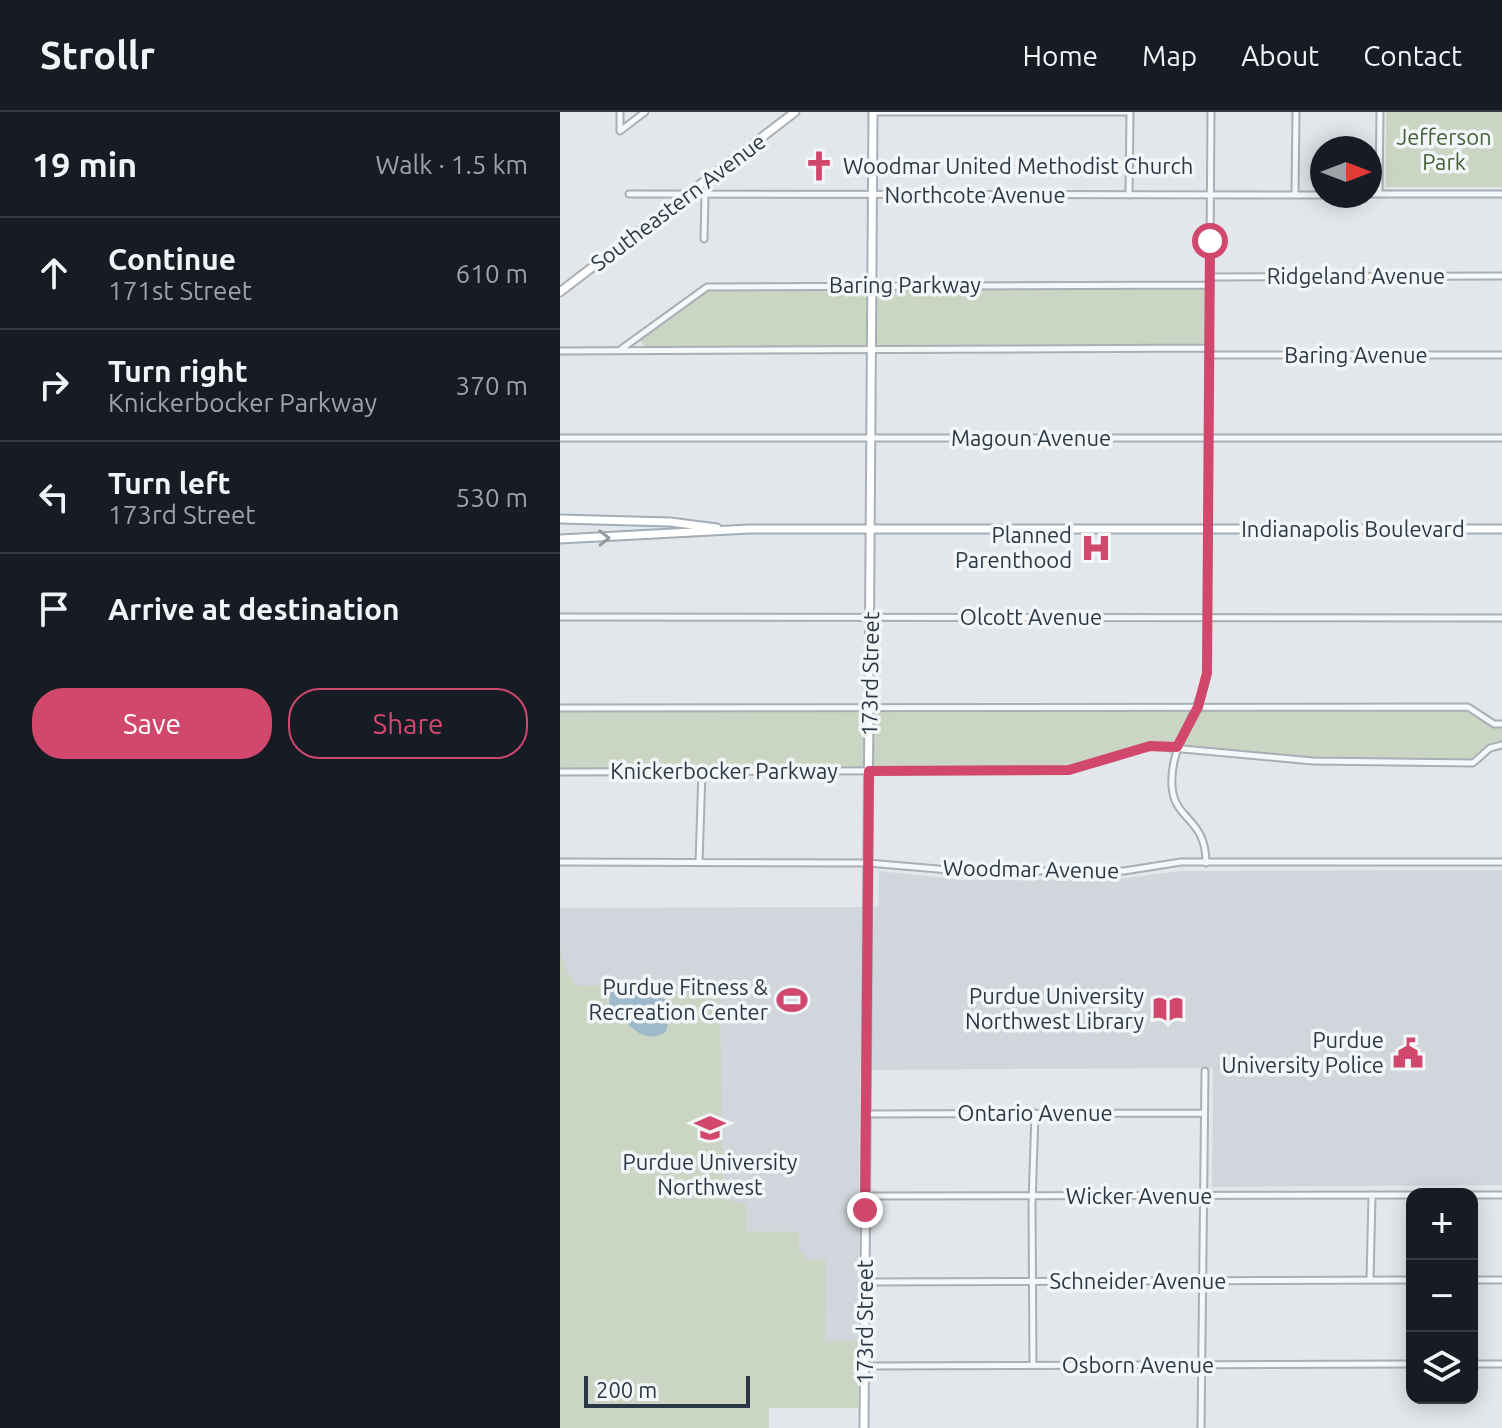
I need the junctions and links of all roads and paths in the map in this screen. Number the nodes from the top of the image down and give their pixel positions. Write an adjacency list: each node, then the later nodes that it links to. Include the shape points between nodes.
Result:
1 (620, 112): 2 (street, via 620,131)
2 (645, 112)
3 (795, 112): 10 (street, Southeastern Avenue)
4 (873, 112): 5 (street); 15 (street, 173rd Street)
5 (1130, 112): 16 (street)
6 (1211, 112): 17 (street)
7 (1296, 112): 18 (street)
8 (1380, 112): 9 (street)
9 (1380, 136)
10 (689, 193): 11 (street, Northcote Avenue); 14 (street, Northcote Avenue); 25 (street, Southeastern Avenue)
11 (629, 194)
12 (1382, 194): 13 (street)
13 (1502, 194)
14 (705, 195): 15 (street, Northcote Avenue); 20 (street)
15 (873, 195): 16 (street, Northcote Avenue); 23 (street, 173rd Street)
16 (1129, 195): 17 (street, Northcote Avenue)
17 (1210, 195): 18 (street, Northcote Avenue); 22 (street)
18 (1295, 195): 19 (street, Northcote Avenue)
19 (1310, 195)
20 (704, 239)
21 (1502, 276): 22 (street, Ridgeland Avenue)
22 (1210, 277): 24 (street)
23 (872, 285): 24 (street, Baring Parkway); 26 (street, 173rd Street); 27 (street, Baring Parkway, via 707,287)
24 (1210, 285): 29 (street)
25 (560, 292)
26 (872, 348): 27 (street); 29 (street); 32 (street, 173rd Street)
27 (620, 350): 28 (street)
28 (560, 351)
29 (1210, 352): 30 (street, Baring Avenue); 33 (street)
30 (1502, 355)
31 (560, 438): 32 (street, Magoun Avenue)
32 (872, 438): 33 (street, Magoun Avenue); 39 (street, 173rd Street)
33 (1209, 438): 34 (street, Magoun Avenue); 41 (street)
34 (1502, 438)
35 (560, 519): 36 (street, Indianapolis Boulevard)
36 (648, 521): 37 (street, Indianapolis Boulevard); 43 (street)
37 (678, 523): 38 (street, Indianapolis Boulevard); 42 (street)
38 (725, 529): 39 (street, Indianapolis Boulevard); 42 (street, Indianapolis Boulevard)
39 (871, 529): 41 (street, Indianapolis Boulevard); 46 (street, 173rd Street)
40 (1502, 529): 41 (street, Indianapolis Boulevard)
41 (1208, 530): 47 (street)
42 (678, 535): 43 (street, Indianapolis Boulevard)
43 (648, 537): 44 (street, Indianapolis Boulevard, one-way to 43)
44 (560, 539)
45 (560, 617): 46 (street, Olcott Avenue)
46 (870, 617): 47 (street, Olcott Avenue); 51 (street, 173rd Street)
47 (1207, 617): 48 (street, Olcott Avenue); 49 (street, via 1207,673)
48 (1502, 618)
49 (1198, 707): 51 (street); 52 (street, via 1468,707); 54 (street)
50 (560, 708): 51 (street)
51 (869, 708): 56 (street, 173rd Street)
52 (1502, 724)
53 (1502, 745): 54 (street, Knickerbocker Parkway, via 1473,763 1313,761)
54 (1177, 747): 56 (street, Knickerbocker Parkway, via 1150,746 1069,770); 62 (street, via 1172,789 1177,807 1203,837)
55 (702, 771): 56 (street, Knickerbocker Parkway); 57 (street, Knickerbocker Parkway); 60 (street)
56 (869, 771): 61 (street, 173rd Street)
57 (560, 772)
58 (560, 862): 60 (street, Woodmar Avenue)
59 (1502, 862): 62 (street, Woodmar Avenue)
60 (699, 863): 61 (street, Woodmar Avenue)
61 (868, 863): 62 (street, Woodmar Avenue, via 961,871 1124,871); 66 (street, 173rd Street)
62 (1206, 863)
63 (1205, 1071): 65 (street)
64 (1035, 1113): 65 (street, Ontario Avenue); 66 (street, Ontario Avenue); 72 (street)
65 (1204, 1113): 73 (street)
66 (866, 1114): 71 (street, 173rd Street)
67 (1372, 1195): 68 (street, Wicker Avenue); 73 (street, Wicker Avenue); 75 (street)
68 (1406, 1195)
69 (1478, 1195): 70 (street)
70 (1502, 1195)
71 (865, 1196): 72 (street, Wicker Avenue); 80 (street, 173rd Street)
72 (1033, 1196): 73 (street, Wicker Avenue); 79 (street)
73 (1204, 1196): 74 (street)
74 (1202, 1280): 75 (street, Schneider Avenue); 79 (street, Schneider Avenue); 85 (street)
75 (1370, 1280): 76 (street, Schneider Avenue)
76 (1406, 1280)
77 (1478, 1280): 78 (street)
78 (1502, 1280)
79 (1033, 1281): 80 (street, Schneider Avenue); 84 (street)
80 (865, 1282): 86 (street, 173rd Street)
81 (1406, 1364): 85 (street, Osborn Avenue)
82 (1478, 1364): 83 (street)
83 (1502, 1364)
84 (1033, 1365): 85 (street, Osborn Avenue); 86 (street, Osborn Avenue)
85 (1202, 1365): 88 (street)
86 (864, 1366): 87 (street, 173rd Street)
87 (864, 1428)
88 (1201, 1428)

